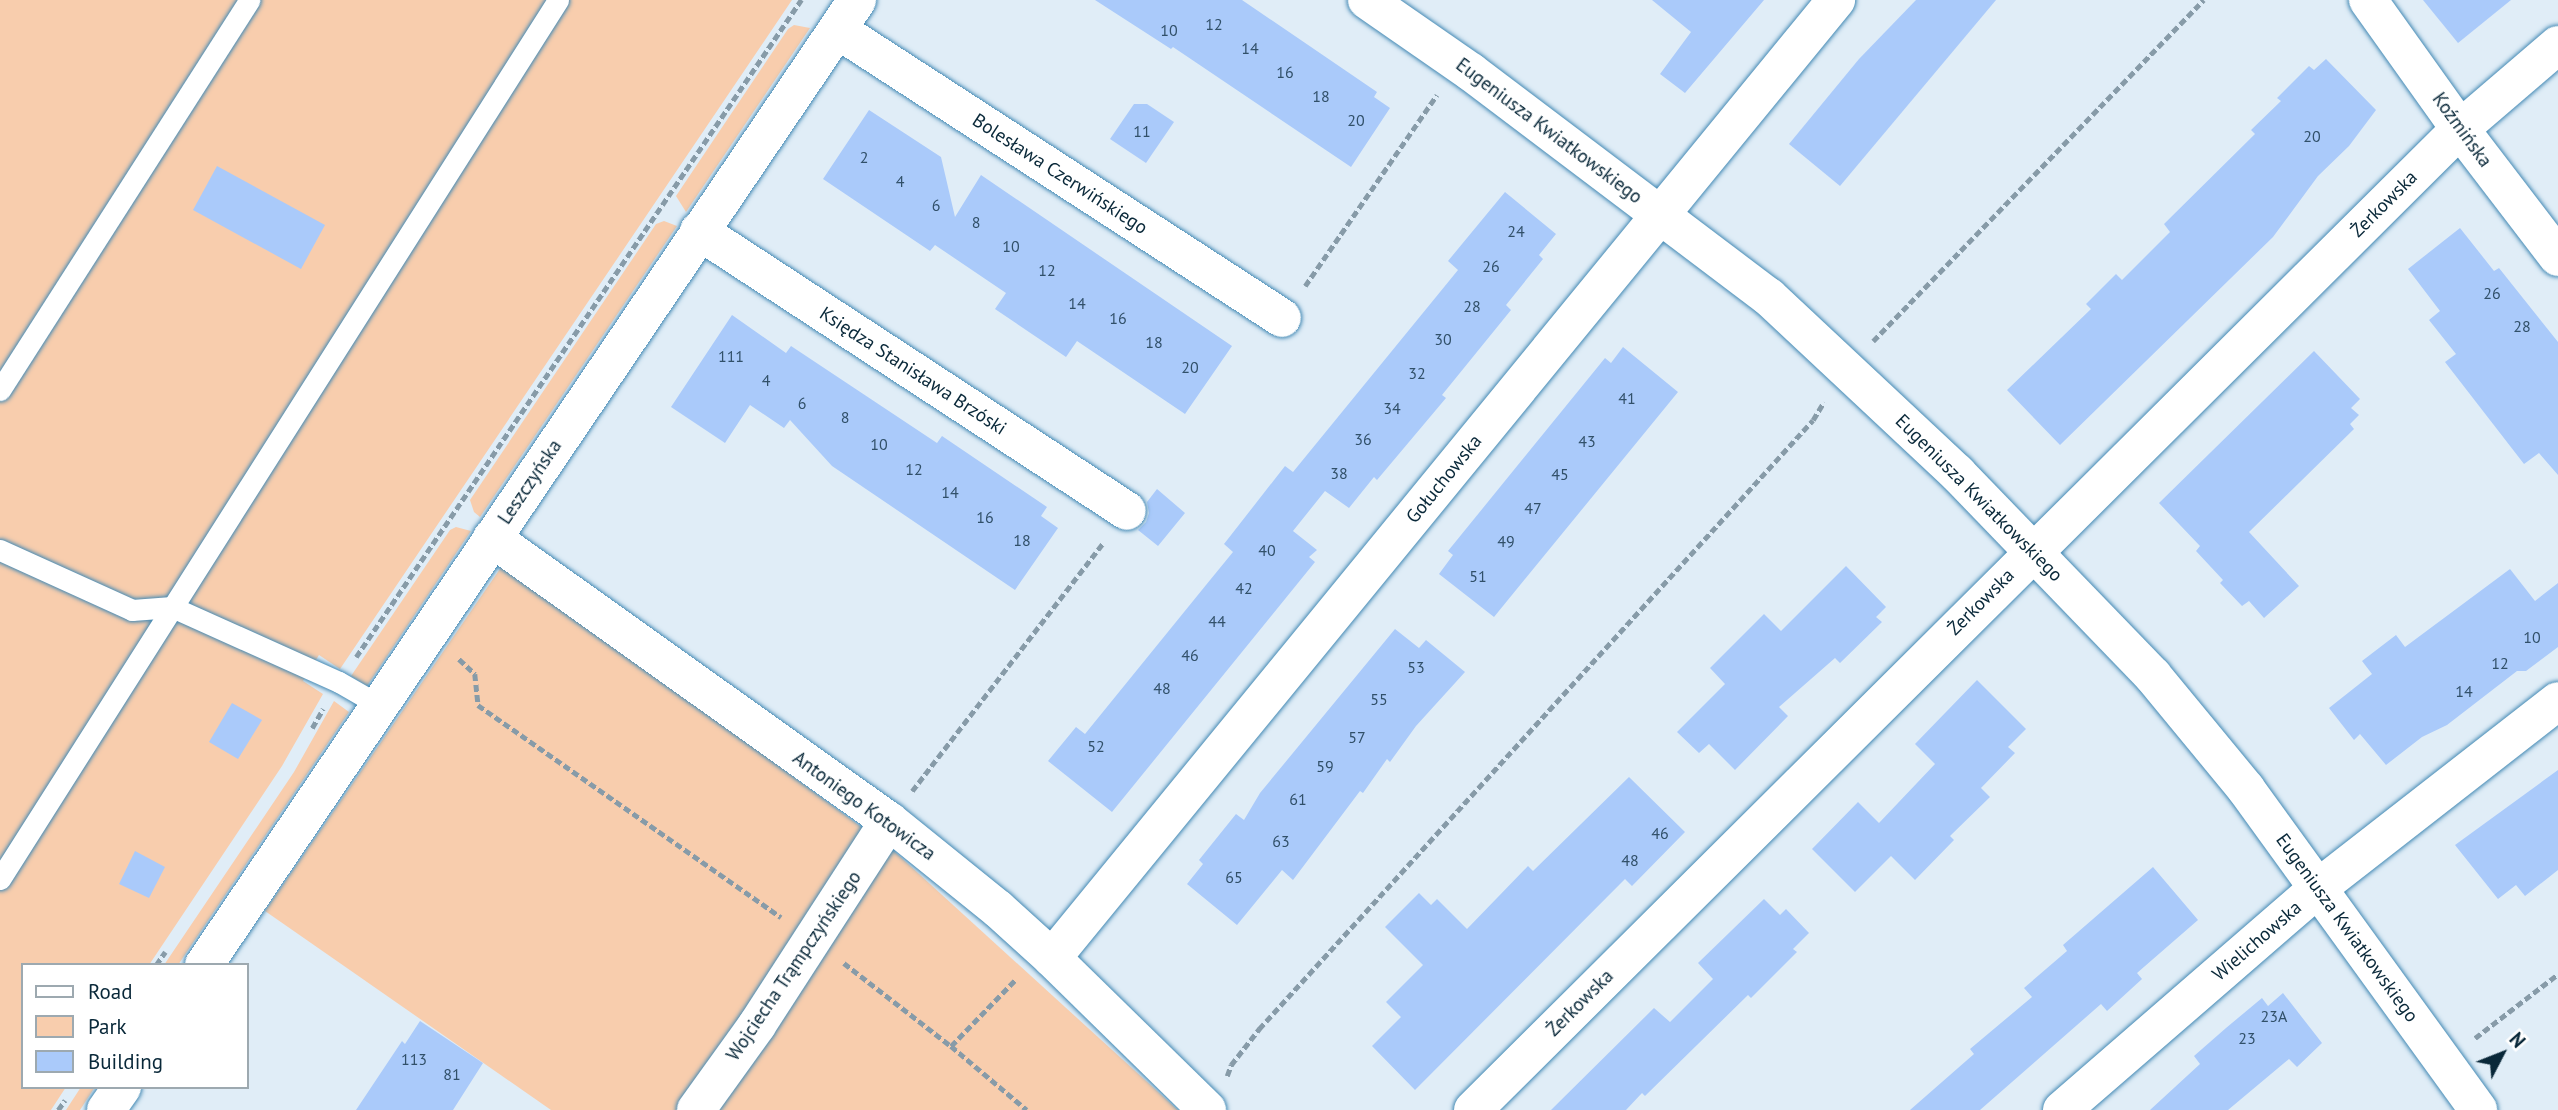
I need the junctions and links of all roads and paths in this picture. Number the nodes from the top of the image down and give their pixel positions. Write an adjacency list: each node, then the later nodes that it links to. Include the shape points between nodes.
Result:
1 (249, 0): 17 (lane)
2 (558, 0): 22 (lane)
3 (801, 0): 24 (path)
4 (1367, 0): 10 (street, Eugeniusza Kwiatkowskiego)
5 (1836, 0): 12 (street, Gołuchowska)
6 (2204, 0): 16 (path)
7 (2368, 0): 11 (street, Koźmińska)
8 (848, 15): 13 (street, Leszczyńska); 15 (street, Bolesława Czerwińskiego)
9 (2558, 46): 11 (street, Żerkowska)
10 (1459, 64): 12 (street, Eugeniusza Kwiatkowskiego); 15 (path)
11 (2460, 129): 14 (street, Koźmińska); 21 (street, Żerkowska)
12 (1662, 214): 16 (street, Eugeniusza Kwiatkowskiego, via 1769,297); 33 (street, Gołuchowska)
13 (699, 231): 18 (street, Księdza Stanisława Brzóski); 19 (street, Leszczyńska)
14 (2558, 257)
15 (1282, 318)
16 (1846, 369): 21 (street, Eugeniusza Kwiatkowskiego); 40 (path, via 1813,420 1259,1029 1231,1065)
17 (0, 390)
18 (1127, 511): 28 (path)
19 (492, 538): 26 (street, Leszczyńska); 28 (street, Antoniego Kotowicza)
20 (0, 550): 22 (lane, via 132,610)
21 (2033, 550): 30 (street, Eugeniusza Kwiatkowskiego, via 2153,676 2246,789); 44 (street, Żerkowska)
22 (172, 607): 24 (lane); 29 (lane)
23 (453, 653): 31 (path, via 475,674 478,705)
24 (339, 682): 26 (lane); 27 (path)
25 (2558, 701): 30 (street, Wielichowska)
26 (379, 705): 35 (street, Leszczyńska)
27 (311, 729)
28 (889, 821): 31 (street, Wojciecha Trąmpczyńskiego); 33 (street, Antoniego Kotowicza)
29 (0, 879)
30 (2318, 888): 38 (street, Eugeniusza Kwiatkowskiego); 45 (street, Wielichowska)
31 (813, 939): 37 (path); 42 (street, Wojciecha Trąmpczyńskiego)
32 (171, 943): 34 (path)
33 (1048, 954): 37 (path); 40 (street, Antoniego Kotowicza)
34 (157, 963)
35 (205, 963)
36 (2558, 974): 38 (path)
37 (951, 1046): 43 (path)
38 (2444, 1062): 46 (street, Eugeniusza Kwiatkowskiego)
39 (120, 1089): 41 (street)
40 (1215, 1099)
41 (106, 1110)
42 (696, 1110)
43 (1027, 1110)
44 (1474, 1110)
45 (2062, 1110)
46 (2478, 1110)

